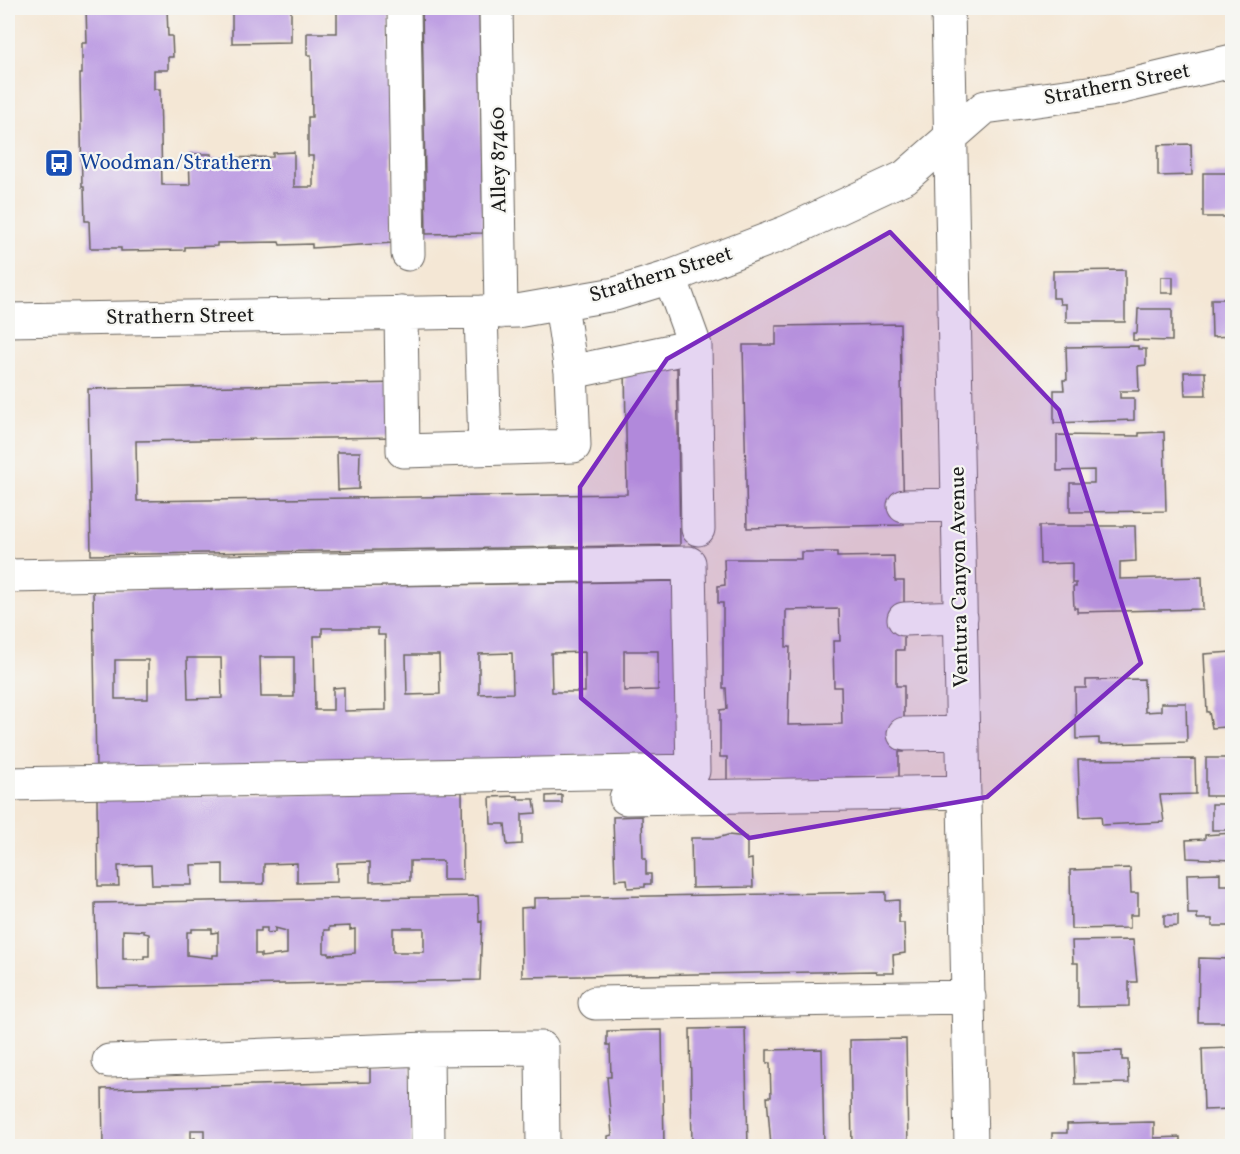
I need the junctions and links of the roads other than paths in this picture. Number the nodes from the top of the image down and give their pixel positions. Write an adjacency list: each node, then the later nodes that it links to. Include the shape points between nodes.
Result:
1 (404, 8): 6 (street)
2 (496, 8): 9 (street, Alley 87460)
3 (948, 8): 5 (street, Ventura Canyon Avenue)
4 (1233, 61): 5 (street, Strathern Street, via 1110,90 985,107)
5 (951, 139): 7 (street, Strathern Street, via 905,177 788,232); 15 (street, Ventura Canyon Avenue)
6 (408, 254)
7 (670, 277): 8 (street, Strathern Street, via 615,294); 12 (street)
8 (561, 304): 9 (street, Strathern Street); 13 (street)
9 (491, 312): 10 (street, Strathern Street); 14 (street, Alley 87460)
10 (400, 313): 11 (street, Strathern Street); 14 (street, via 403,451)
11 (8, 320)
12 (695, 346): 13 (street); 17 (street)
13 (571, 372): 14 (street, via 574,446)
14 (485, 448)
15 (958, 505): 16 (street); 19 (street, Ventura Canyon Avenue)
16 (904, 507)
17 (698, 529)
18 (8, 576): 23 (street, via 689,563 693,771)
19 (961, 617): 20 (street); 21 (street, Ventura Canyon Avenue)
20 (904, 619)
21 (963, 733): 22 (street); 24 (street, Ventura Canyon Avenue)
22 (904, 734)
23 (8, 784)
24 (964, 792): 25 (street); 26 (street, Ventura Canyon Avenue)
25 (627, 798)
26 (969, 997): 27 (street); 32 (street, Ventura Canyon Avenue)
27 (595, 1003)
28 (427, 1049): 29 (street); 30 (street); 31 (street, via 542,1048)
29 (109, 1061)
30 (428, 1146)
31 (543, 1146)
32 (971, 1146)

